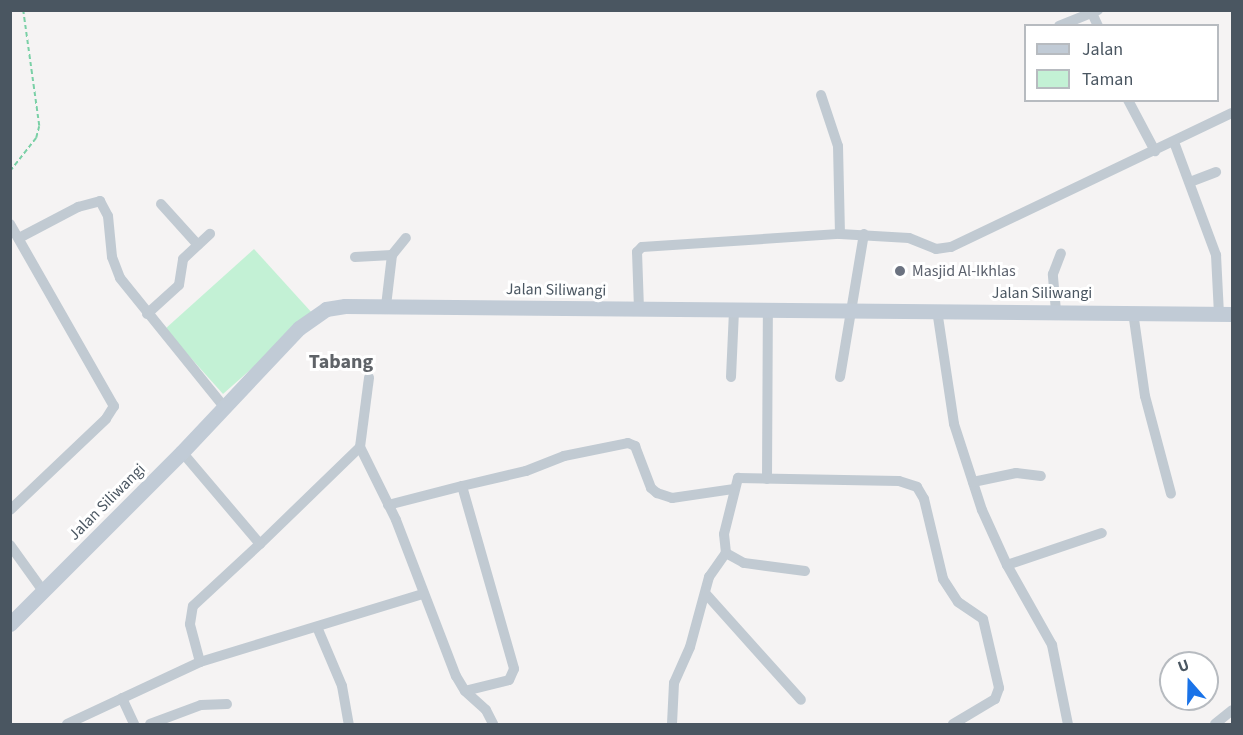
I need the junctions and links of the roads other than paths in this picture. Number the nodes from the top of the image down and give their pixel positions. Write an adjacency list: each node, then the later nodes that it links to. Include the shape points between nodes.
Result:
1 (1095, 12): 2 (street)
2 (1064, 24)
3 (821, 95): 13 (street, via 838,146)
4 (1129, 102): 7 (street)
5 (1233, 113): 6 (street)
6 (1174, 142): 7 (street); 9 (street)
7 (1155, 151): 14 (street, via 951,247 936,249 909,238)
8 (1216, 172): 9 (street)
9 (1190, 182): 30 (street, via 1216,255)
10 (161, 204): 17 (street)
11 (11, 225): 15 (street)
12 (210, 234): 17 (street)
13 (840, 234): 14 (street); 22 (street, via 642,247 637,252)
14 (864, 234): 26 (street)
15 (19, 238): 29 (street, via 78,207 100,201 108,216 114,267); 44 (street, via 114,406 106,419)
16 (406, 238): 19 (street)
17 (198, 245): 29 (street, via 180,264 179,285)
18 (1061, 253): 27 (street, via 1053,274)
19 (392, 255): 20 (street); 21 (street)
20 (355, 257)
21 (386, 306): 22 (main road, Jalan Siliwangi); 34 (main road, Jalan Siliwangi, via 345,306 312,316)
22 (639, 309): 23 (main road, Jalan Siliwangi)
23 (734, 310): 24 (main road, Jalan Siliwangi); 31 (street)
24 (768, 310): 26 (main road, Jalan Siliwangi); 38 (street)
25 (937, 310): 26 (main road, Jalan Siliwangi); 27 (main road, Jalan Siliwangi); 39 (street, via 952,414)
26 (850, 311): 32 (street)
27 (1056, 311): 28 (main road, Jalan Siliwangi)
28 (1133, 312): 30 (main road, Jalan Siliwangi); 42 (street, via 1145,396)
29 (147, 314): 34 (street)
30 (1226, 314)
31 (731, 377)
32 (840, 377)
33 (369, 378): 35 (street)
34 (224, 407): 36 (main road, Jalan Siliwangi)
35 (360, 447): 43 (street); 46 (street)
36 (182, 452): 46 (street); 51 (main road, Jalan Siliwangi)
37 (1041, 476): 39 (street, via 1016,472)
38 (767, 479): 41 (street, via 744,476 738,478); 68 (street, via 899,481 920,490 943,579 958,602 983,619 999,688 987,705)
39 (973, 482): 49 (street)
40 (462, 486): 41 (street, via 526,471 564,456 628,443 635,446 651,488 657,493 672,498); 43 (street); 57 (street, via 514,669 509,680)
41 (734, 489): 48 (street, via 724,534)
42 (1171, 494)
43 (388, 505): 52 (street)
44 (10, 510)
45 (1102, 533): 49 (street)
46 (260, 544): 56 (street, via 193,606 190,624)
47 (10, 545): 51 (street)
48 (726, 553): 50 (street, via 744,563); 53 (street, via 709,577)
49 (1007, 565): 69 (street, via 1052,645)
50 (805, 571)
51 (43, 591): 54 (main road, Jalan Siliwangi)
52 (422, 594): 55 (street); 57 (street)
53 (706, 594): 59 (street); 67 (street, via 674,682)
54 (10, 624)
55 (317, 627): 56 (street); 65 (street, via 342,687)
56 (200, 662): 58 (street)
57 (465, 691): 66 (street, via 486,710)
58 (122, 698): 62 (street); 63 (street)
59 (801, 700)
60 (227, 704): 64 (street, via 201,705)
61 (1233, 710): 70 (street)
62 (68, 724)
63 (134, 724)
64 (150, 724)
65 (349, 724)
66 (493, 724)
67 (672, 724)
68 (953, 724)
69 (1068, 724)
70 (1215, 724)

